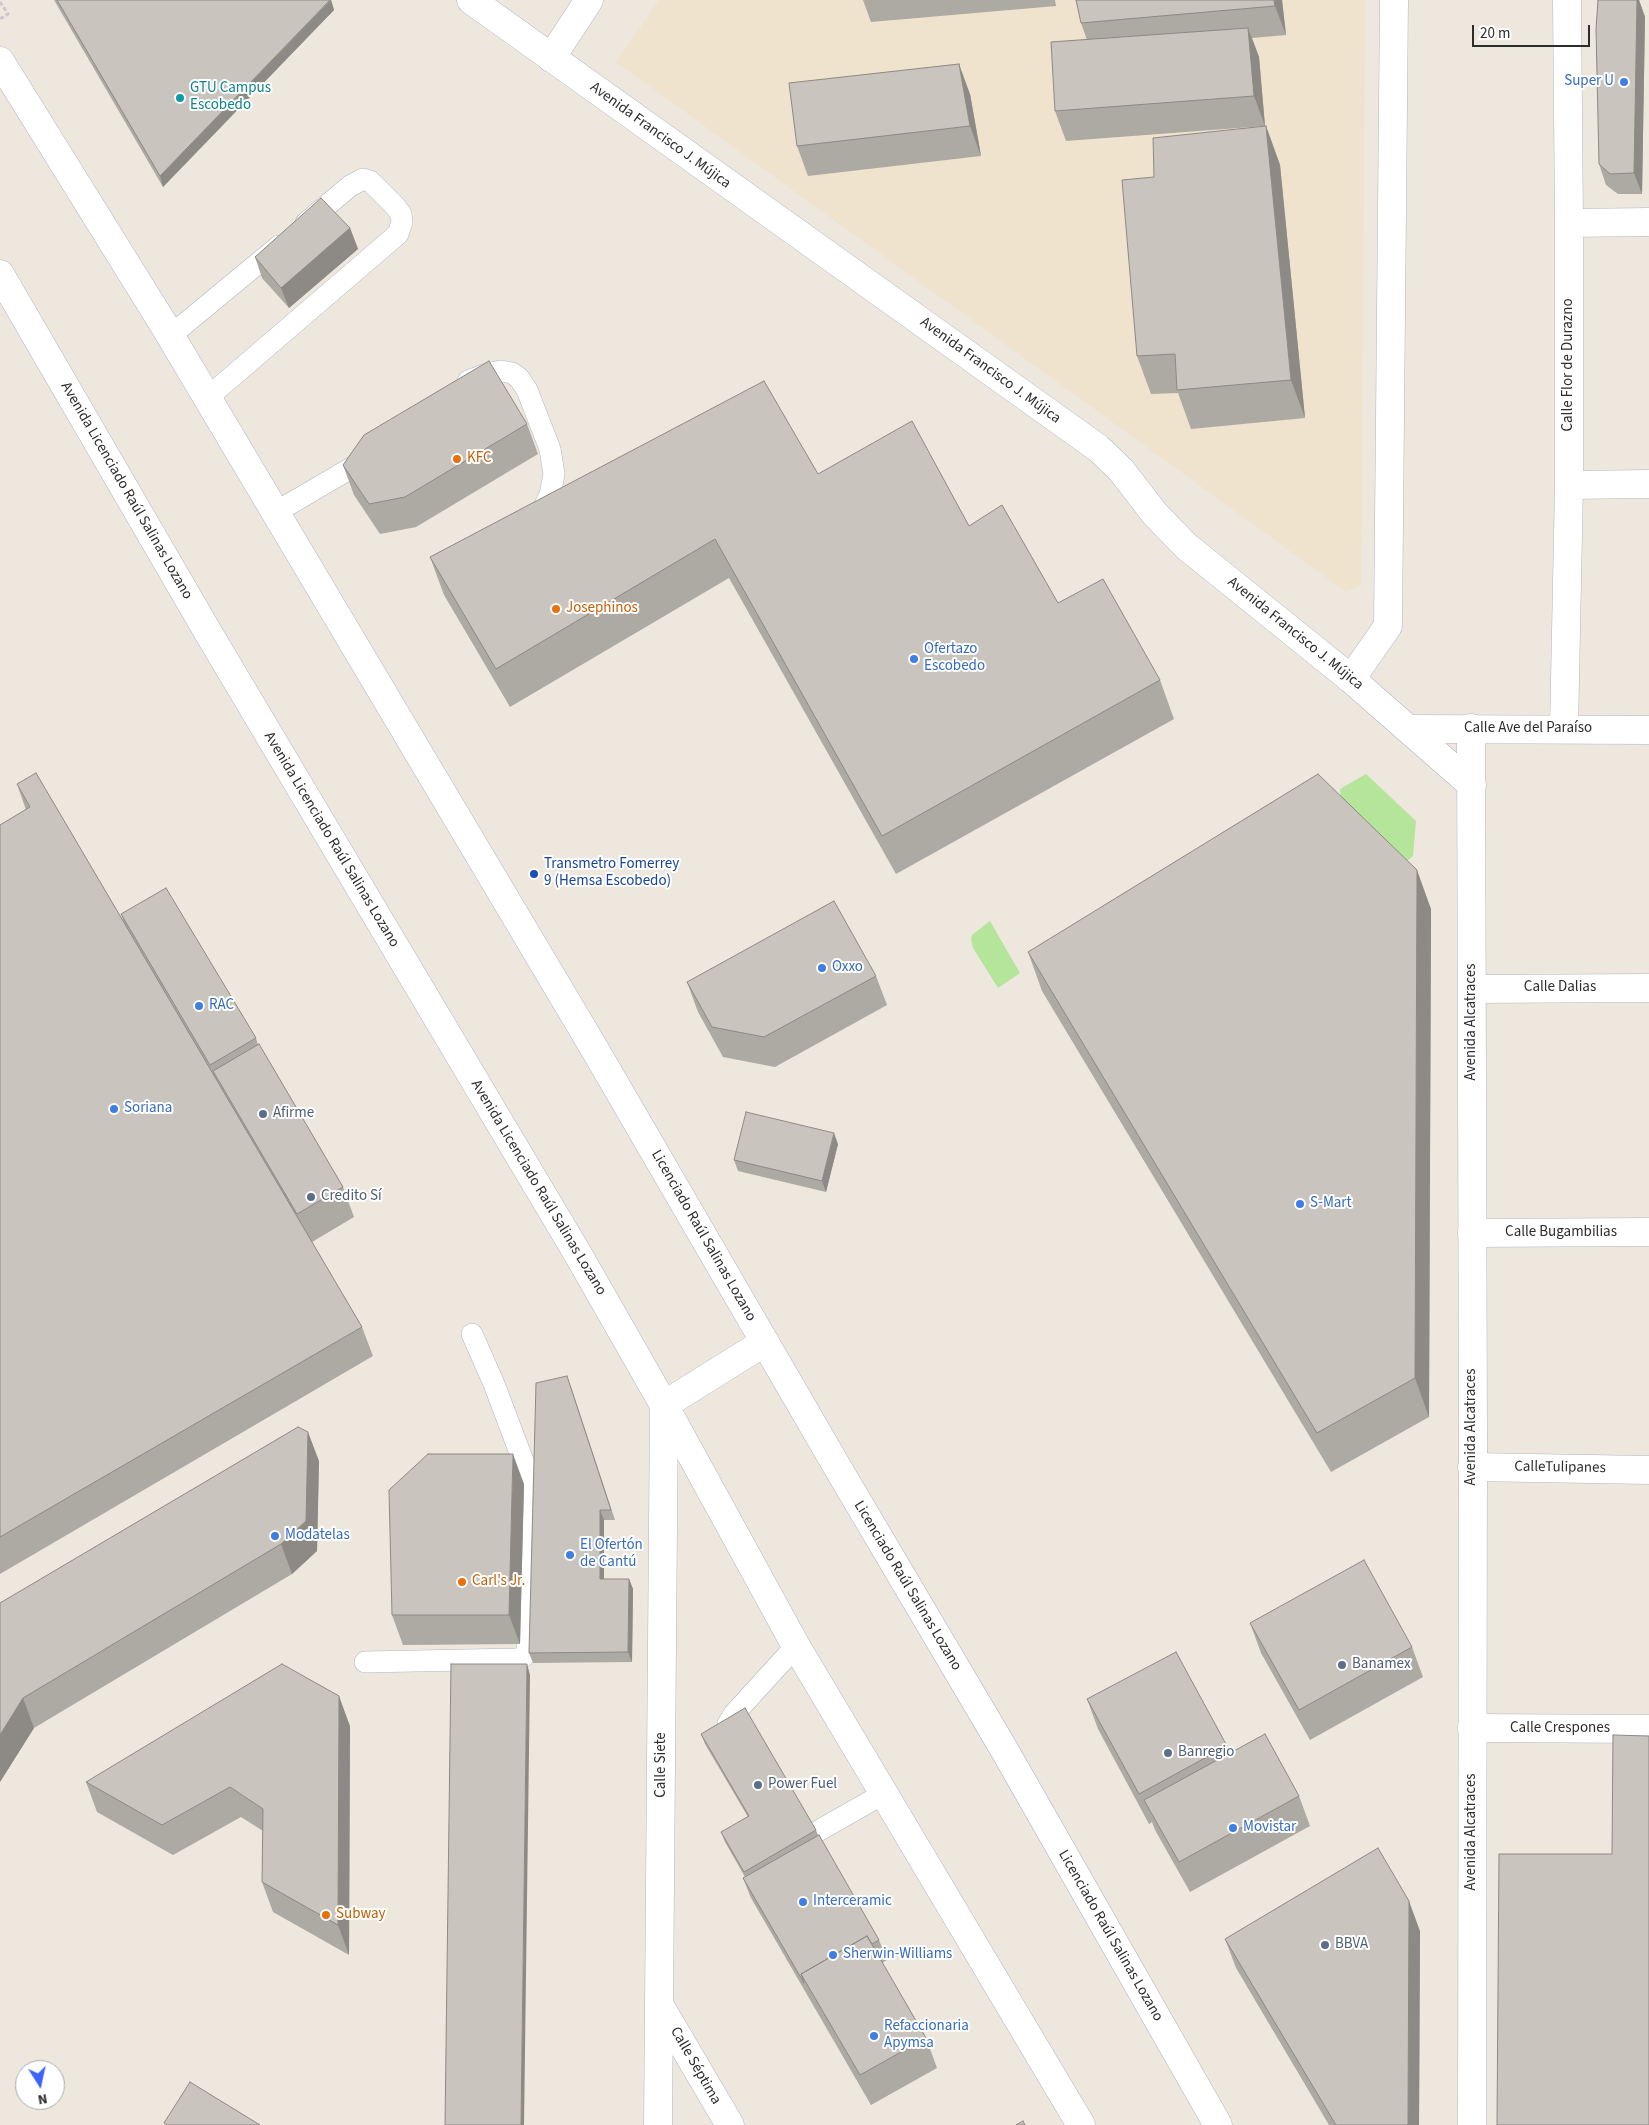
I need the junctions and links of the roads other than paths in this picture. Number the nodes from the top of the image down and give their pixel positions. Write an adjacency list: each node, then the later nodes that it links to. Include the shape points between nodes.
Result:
1 (471, 0): 5 (street, Avenida Francisco J. Mújica)
2 (589, 0): 5 (street)
3 (1394, 0): 18 (street, via 1388,626)
4 (1567, 0): 8 (street, Calle Flor de Durazno)
5 (551, 58): 18 (street, Avenida Francisco J. Mújica, via 1098,448 1186,546)
6 (0, 61): 10 (street)
7 (1649, 222): 8 (street)
8 (1569, 223): 15 (street, Calle Flor de Durazno)
9 (0, 274): 30 (street, Avenida Licenciado Raúl Salinas Lozano)
10 (170, 336): 12 (street); 12 (lane, via 363,179 370,181 401,214 398,234)
11 (452, 397): 17 (lane, via 471,379 501,371 519,378 527,390 550,448 554,474 541,516)
12 (207, 398): 16 (street)
13 (383, 450): 16 (lane)
14 (1649, 484): 15 (street)
15 (1569, 485): 21 (street, Calle Flor de Durazno)
16 (276, 512): 29 (street, Licenciado Raúl Salinas Lozano)
17 (523, 537)
18 (1351, 679): 20 (street, Avenida Francisco J. Mújica)
19 (1472, 728): 20 (street, Calle Ave del Paraíso); 21 (street, Calle Ave del Paraíso); 23 (street, Avenida Alcatraces)
20 (1408, 729): 23 (street, Avenida Francisco J. Mújica)
21 (1564, 729): 22 (street, Calle Ave del Paraíso)
22 (1649, 730)
23 (1472, 785): 25 (street, Avenida Alcatraces)
24 (1649, 988): 25 (street, Calle Dalias)
25 (1472, 989): 27 (street, Avenida Alcatraces)
26 (1649, 1232): 27 (street, Calle Bugambilias)
27 (1472, 1233): 31 (street, Avenida Alcatraces)
28 (472, 1334): 34 (lane, via 528,1474 527,1652 517,1659)
29 (765, 1342): 30 (street); 44 (street, Licenciado Raúl Salinas Lozano, via 1005,1751)
30 (664, 1405): 33 (street); 40 (street, Calle Siete)
31 (1472, 1467): 32 (street, CalleTulipanes); 35 (street, Avenida Alcatraces)
32 (1649, 1470)
33 (796, 1646): 37 (lane, via 728,1724 732,1739); 38 (street)
34 (365, 1662)
35 (1472, 1728): 36 (street, Calle Crespones); 45 (street, Avenida Alcatraces)
36 (1649, 1729)
37 (742, 1755)
38 (883, 1794): 39 (lane, via 810,1835 786,1831); 43 (street)
39 (776, 1814)
40 (660, 2006): 41 (street, Calle Siete); 42 (street, Calle Séptima)
41 (658, 2125)
42 (730, 2125)
43 (1081, 2125)
44 (1218, 2125)
45 (1472, 2125)

